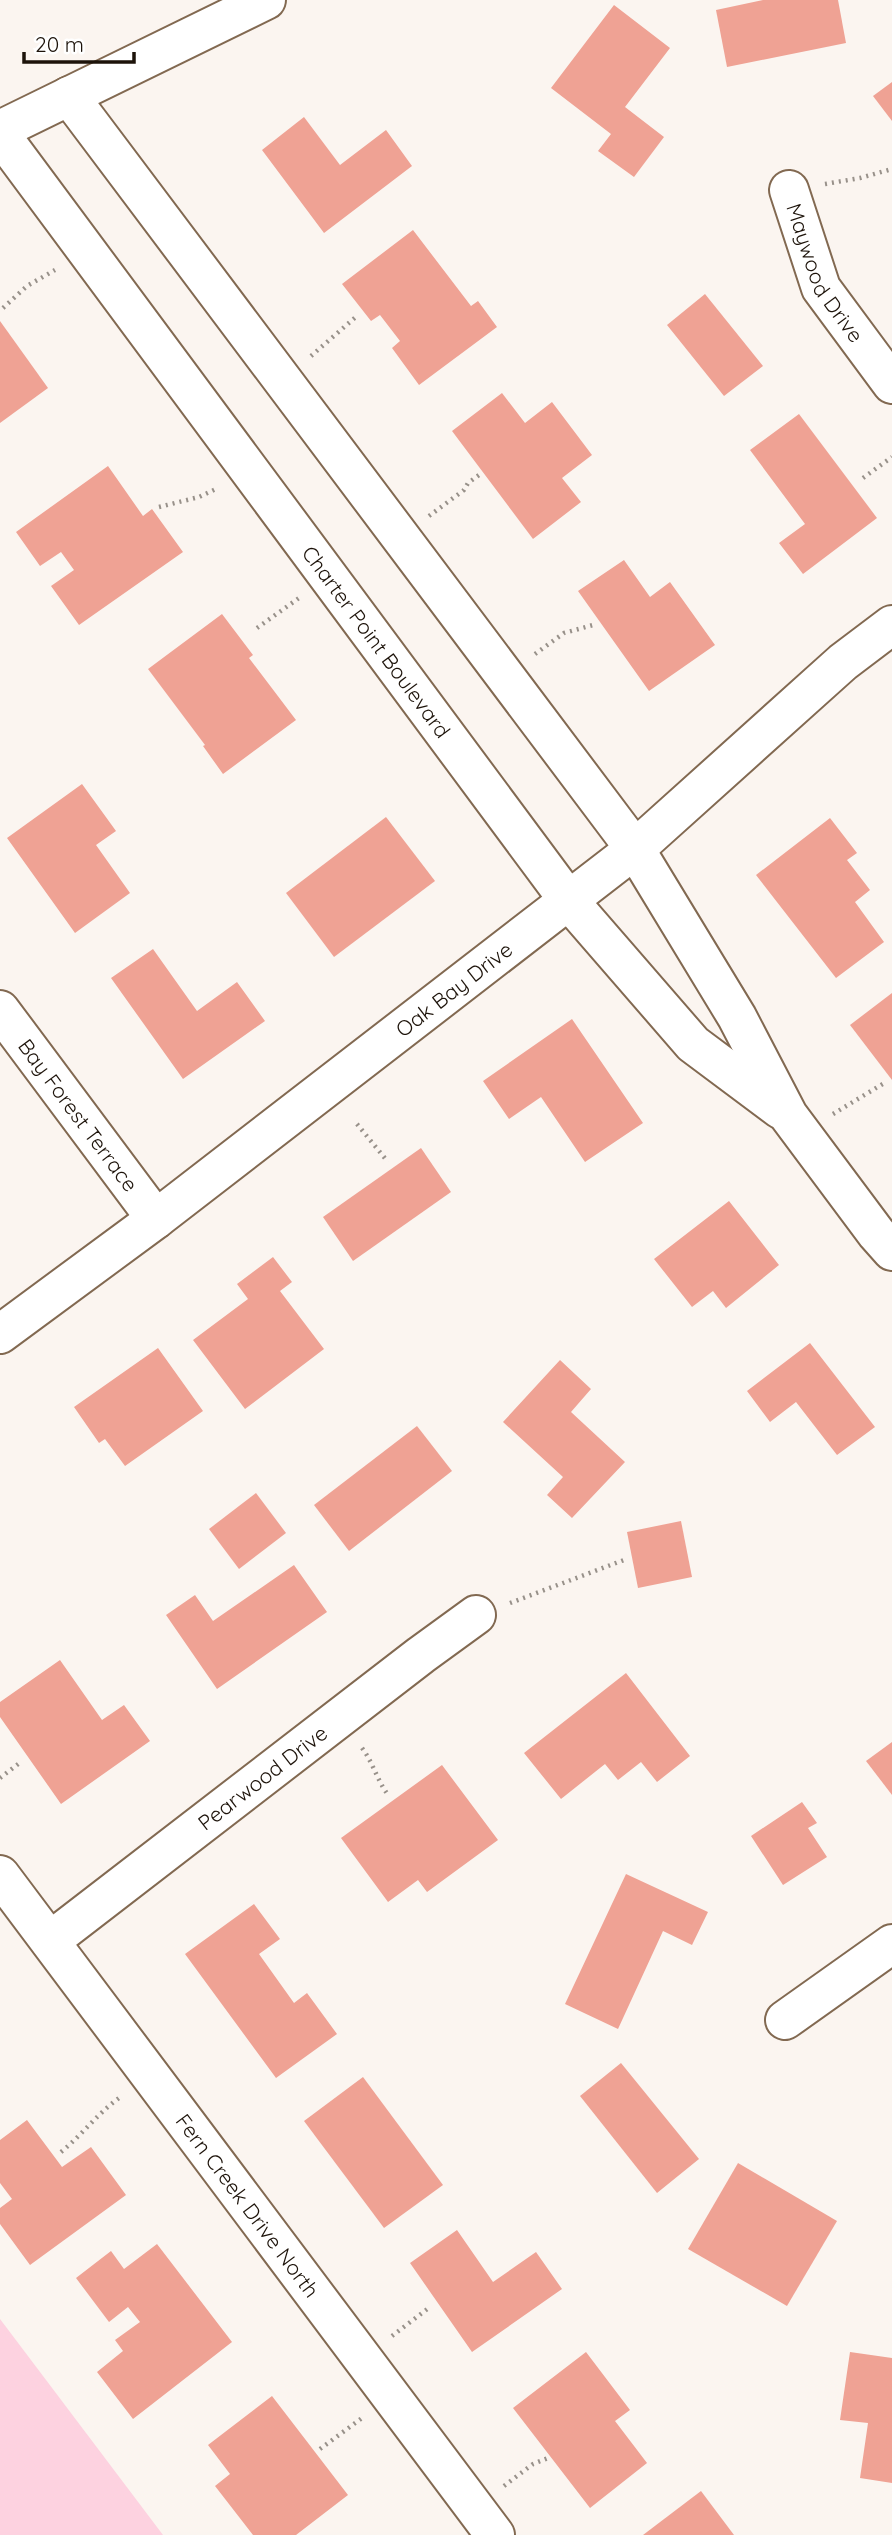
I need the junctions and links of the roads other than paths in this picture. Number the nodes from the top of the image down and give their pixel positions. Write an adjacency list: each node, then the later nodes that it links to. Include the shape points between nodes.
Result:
1 (266, 0): 2 (street)
2 (69, 96): 3 (street); 7 (street, Charter Point Boulevard)
3 (0, 132): 8 (street, Charter Point Boulevard)
4 (789, 190): 5 (street, Maywood Drive, via 821,288)
5 (892, 384)
6 (892, 625): 7 (street, Oak Bay Drive, via 843,662)
7 (635, 849): 8 (street, Oak Bay Drive); 10 (street, Charter Point Boulevard, via 737,1017)
8 (569, 901): 10 (street, Charter Point Boulevard, via 693,1044); 11 (street, Oak Bay Drive)
9 (0, 1010): 11 (street, Bay Forest Terrace)
10 (794, 1124): 12 (street, Charter Point Boulevard)
11 (156, 1219): 13 (street, Oak Bay Drive)
12 (892, 1251)
13 (0, 1334)
14 (476, 1615): 16 (street, Pearwood Drive)
15 (0, 1875): 16 (street, Fern Creek Drive North)
16 (50, 1941): 19 (street, Fern Creek Drive North)
17 (892, 1944): 18 (street)
18 (785, 2020)
19 (485, 2522)

